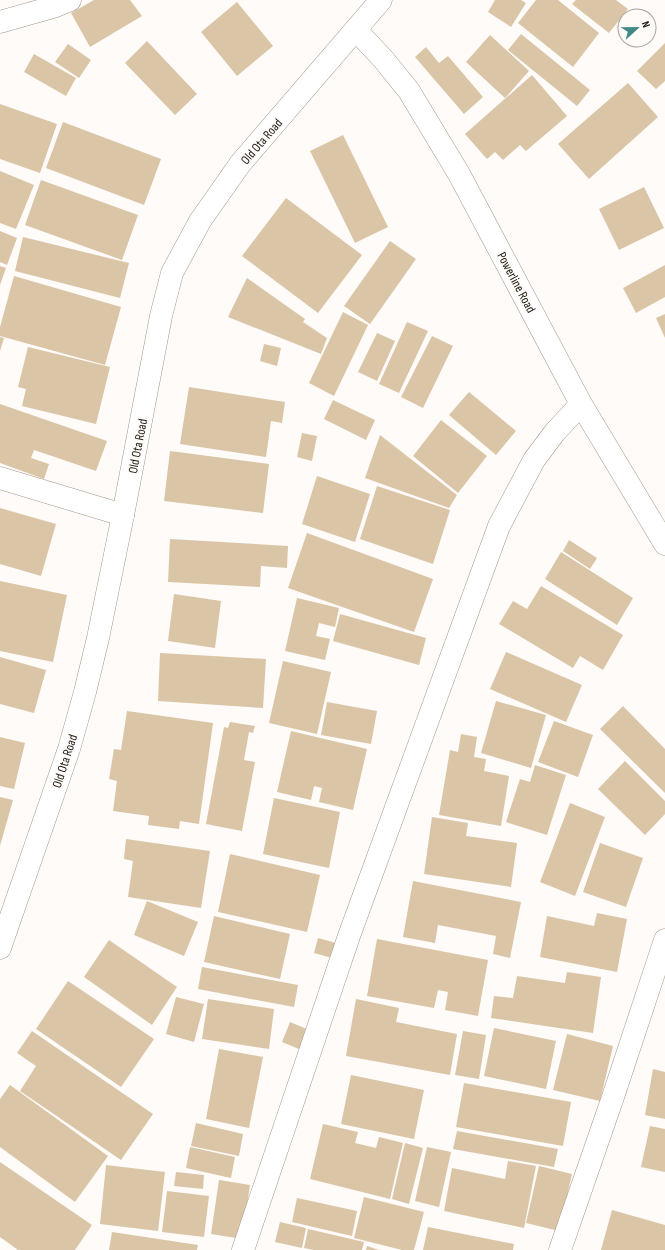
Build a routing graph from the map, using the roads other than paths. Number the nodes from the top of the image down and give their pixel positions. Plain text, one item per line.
1 (70, 0) edge
2 (381, 0) edge
3 (0, 22) edge
4 (356, 30) junction
5 (581, 404) junction
6 (0, 478) edge
7 (123, 514) junction
8 (665, 544) edge
9 (665, 940) edge
10 (0, 948) edge
11 (243, 1250) edge
12 (560, 1250) edge

1 - 3 street
2 - 4 street, Old Ota Road
4 - 5 street, Powerline Road
4 - 7 street, Old Ota Road
5 - 8 street, Powerline Road
5 - 11 street
6 - 7 street
7 - 10 street, Old Ota Road
9 - 12 street

